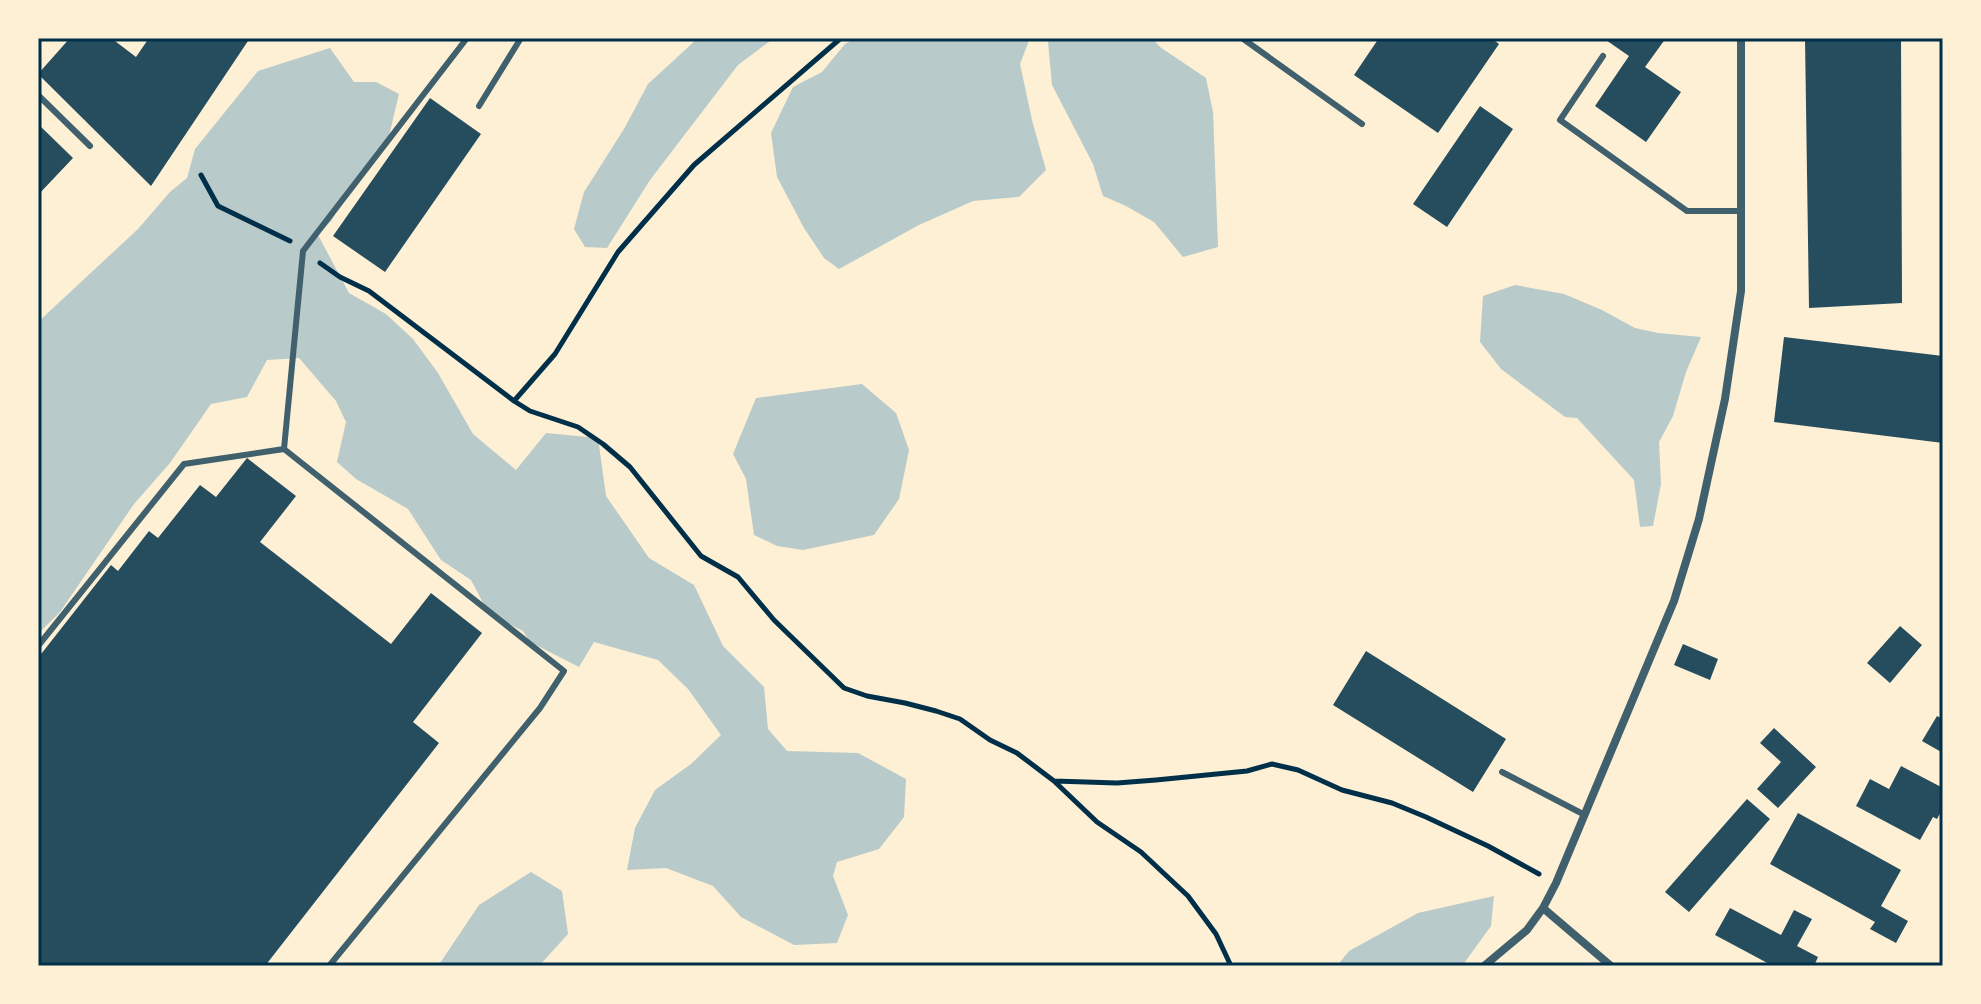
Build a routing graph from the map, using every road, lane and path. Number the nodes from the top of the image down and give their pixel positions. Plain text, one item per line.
1 (467, 38) edge
2 (521, 38) edge
3 (841, 38) edge
4 (1242, 38) edge
5 (1741, 38) edge
6 (1603, 56) dead end
7 (38, 95) edge
8 (479, 106) dead end
9 (1362, 124) dead end
10 (90, 146) dead end
11 (201, 175) dead end
12 (1741, 211) junction
13 (303, 251) junction
14 (514, 401) junction
15 (284, 449) junction
16 (38, 646) edge
17 (1502, 772) dead end
18 (1054, 781) junction
19 (1583, 814) junction
20 (1556, 883) junction
21 (1543, 908) junction
22 (329, 966) edge
23 (1231, 966) edge
24 (1484, 966) edge
25 (1611, 966) edge

1 - 13 lane
2 - 8 lane
3 - 14 path
4 - 9 lane
5 - 12 street
6 - 12 lane
7 - 10 lane
11 - 13 path
12 - 19 street
13 - 14 path
13 - 15 lane
14 - 18 path
15 - 16 lane
15 - 22 lane
17 - 19 lane
18 - 20 path
18 - 23 path
19 - 20 street
20 - 21 street
21 - 24 street
21 - 25 street

